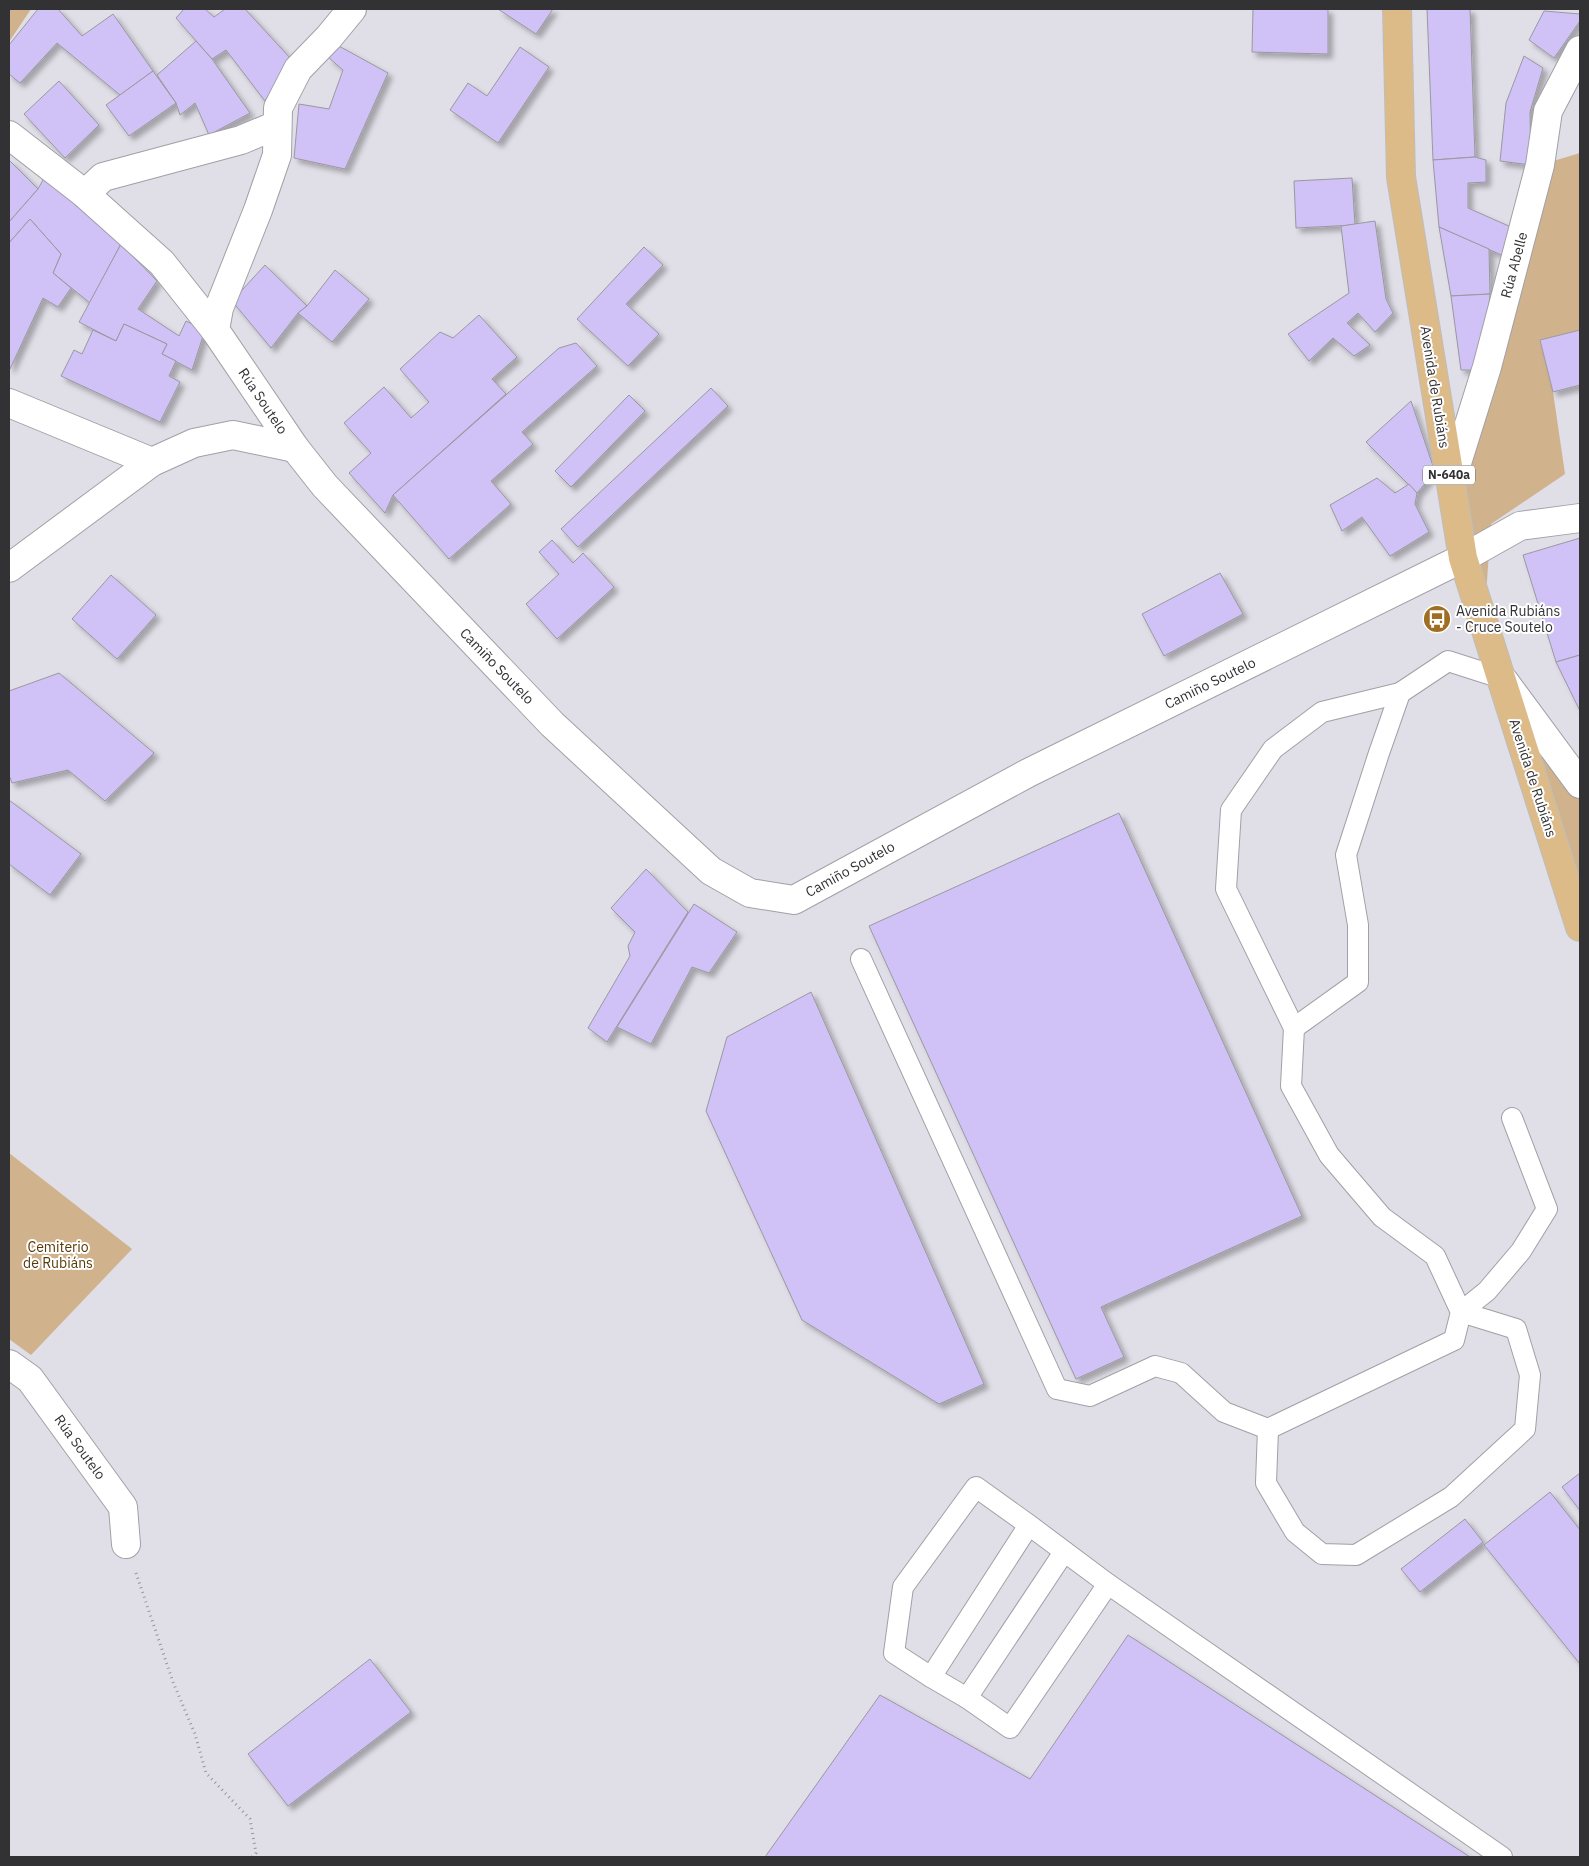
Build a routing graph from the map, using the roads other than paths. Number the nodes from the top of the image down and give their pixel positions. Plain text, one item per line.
1 (352, 9) edge
2 (1397, 9) edge
3 (1580, 50) edge
4 (277, 125) junction
5 (9, 135) edge
6 (86, 194) junction
7 (215, 330) junction
8 (9, 403) edge
9 (295, 448) junction
10 (152, 462) junction
11 (1451, 482) junction
12 (1580, 518) edge
13 (1463, 558) junction
14 (9, 568) edge
15 (1501, 678) junction
16 (1400, 693) junction
17 (1580, 784) edge
18 (1580, 927) edge
19 (861, 959) dead end
20 (1294, 1028) junction
21 (1512, 1118) dead end
22 (1461, 1312) junction
23 (9, 1364) edge
24 (1268, 1430) junction
25 (1029, 1525) junction
26 (126, 1544) road end
27 (1064, 1552) junction
28 (1108, 1584) junction
29 (931, 1677) junction
30 (967, 1698) junction
31 (1502, 1857) edge

1 - 4 street
2 - 11 main road, Avenida de Rubiáns / N-640a
3 - 11 street, Rúa Abelle
4 - 6 street
4 - 7 street
5 - 6 street, Rúa Soutelo
6 - 7 street, Rúa Soutelo
7 - 9 street, Rúa Soutelo
8 - 10 street
9 - 10 street, Rúa Soutelo
9 - 13 street, Camiño Soutelo
10 - 14 street, Rúa Soutelo
11 - 13 main road, Avenida de Rubiáns / N-640a
12 - 13 street, Camiño Soutelo
13 - 15 main road, Avenida de Rubiáns / N-640a
15 - 16 lane
15 - 17 street
15 - 18 main road, Avenida de Rubiáns / N-640a
16 - 20 lane
16 - 20 lane
19 - 24 lane
20 - 22 lane
21 - 22 lane
22 - 24 lane
22 - 24 lane
23 - 26 street, Rúa Soutelo
25 - 27 lane
25 - 29 lane
25 - 29 lane
27 - 28 lane
27 - 30 lane
28 - 30 lane
28 - 31 lane
29 - 30 lane

